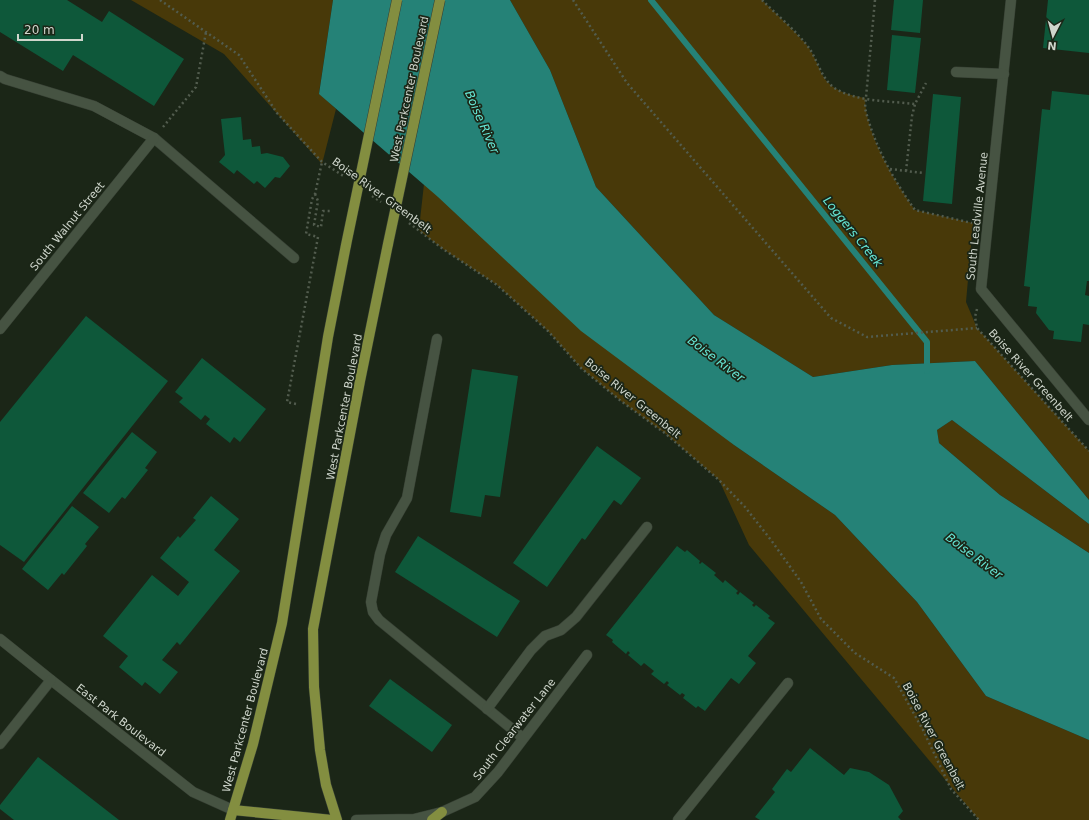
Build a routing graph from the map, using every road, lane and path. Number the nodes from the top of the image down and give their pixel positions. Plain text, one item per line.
1 (160, 0) edge
2 (397, 0) edge
3 (440, 0) edge
4 (573, 0) edge
5 (762, 0) edge
6 (875, 0) edge
7 (1011, 0) edge
8 (206, 32) junction
9 (956, 72) dead end
10 (1004, 74) junction
11 (0, 76) edge
12 (926, 83) dead end
13 (864, 98) junction
14 (915, 104) junction
15 (154, 138) junction
16 (322, 162) junction
17 (890, 170) junction
18 (906, 171) junction
19 (923, 173) dead end
20 (346, 178) dead end
21 (315, 194) junction
22 (371, 195) dead end
23 (383, 204) dead end
24 (331, 212) dead end
25 (407, 222) dead end
26 (973, 223) dead end
27 (294, 258) dead end
28 (981, 290) junction
29 (977, 328) junction
30 (0, 329) edge
31 (437, 339) dead end
32 (296, 404) dead end
33 (1089, 420) edge
34 (1089, 451) edge
35 (647, 527) dead end
36 (0, 639) edge
37 (587, 655) dead end
38 (51, 680) junction
39 (788, 683) dead end
40 (487, 708) junction
41 (524, 738) junction
42 (0, 744) edge
43 (233, 810) junction
44 (442, 812) junction
45 (230, 820) edge
46 (332, 820) edge
47 (337, 820) edge
48 (356, 820) edge
49 (432, 820) edge
50 (678, 820) edge
51 (979, 820) edge

1 - 8 path, Boise River Greenbelt
2 - 43 main road, West Parkcenter Boulevard, bridge
3 - 47 main road, West Parkcenter Boulevard, bridge
4 - 29 path, Boise River Greenbelt
5 - 13 path
6 - 13 path
7 - 10 street, South Leadville Avenue
8 - 15 path
8 - 16 path, Boise River Greenbelt
9 - 10 street
10 - 28 street, South Leadville Avenue
11 - 15 street
12 - 14 path
13 - 14 path
13 - 17 path
14 - 18 path
15 - 27 street
15 - 30 street, South Walnut Street
16 - 20 path, Boise River Greenbelt
16 - 21 path
17 - 18 path
17 - 26 path
18 - 19 path
21 - 24 path
21 - 32 path
22 - 23 path, Boise River Greenbelt
25 - 51 path, Boise River Greenbelt
28 - 29 path, Boise River Greenbelt
28 - 33 street, South Leadville Avenue
29 - 34 path, Boise River Greenbelt
31 - 40 street
35 - 40 street
36 - 38 street, East Park Boulevard
37 - 41 street, South Clearwater Lane
38 - 42 street
38 - 43 street, East Park Boulevard
39 - 50 street
40 - 41 street
41 - 44 street, South Clearwater Lane
43 - 45 main road, West Parkcenter Boulevard
43 - 46 main road
44 - 48 street, South Clearwater Lane
44 - 49 main road

